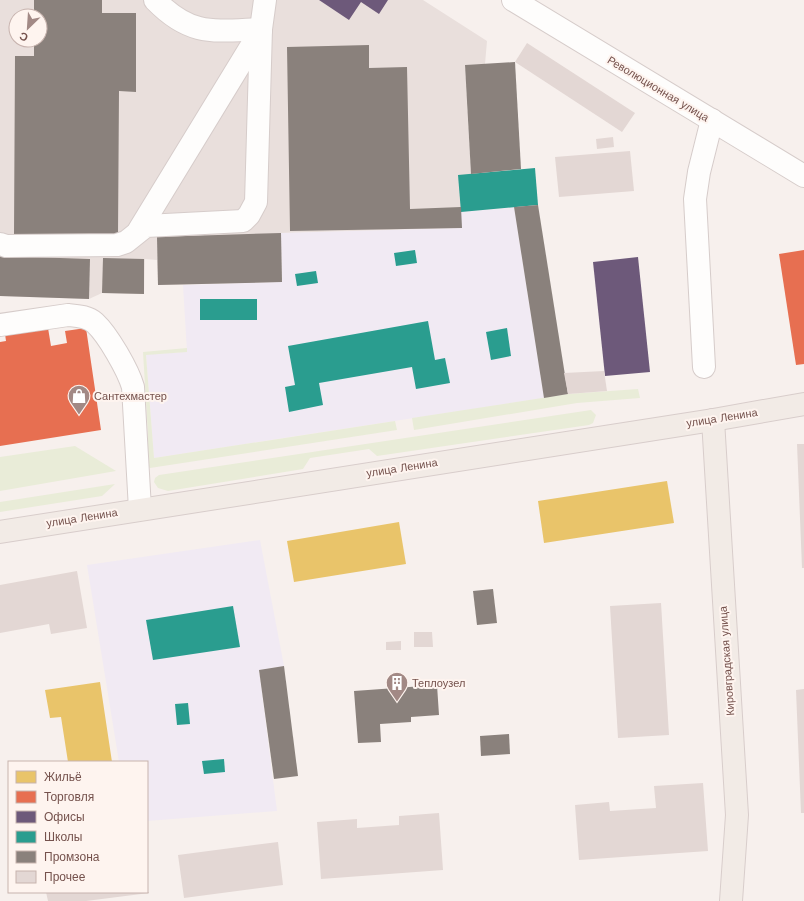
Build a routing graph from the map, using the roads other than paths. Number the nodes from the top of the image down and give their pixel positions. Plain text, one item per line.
1 (155, 0) edge
2 (265, 0) edge
3 (514, 0) edge
4 (261, 28) junction
5 (712, 120) junction
6 (804, 176) edge
7 (139, 230) junction
8 (0, 244) edge
9 (0, 325) edge
10 (704, 367) dead end
11 (804, 404) edge
12 (713, 420) junction
13 (140, 509) junction
14 (0, 532) edge
15 (731, 901) edge

1 - 4 street
2 - 4 street
3 - 5 street, Революционная улица
4 - 7 street
4 - 7 street
5 - 6 street, Революционная улица
5 - 10 street
7 - 8 street
9 - 13 street
11 - 12 main road, улица Ленина
12 - 13 main road, улица Ленина
12 - 15 main road, Кировградская улица
13 - 14 main road, улица Ленина

